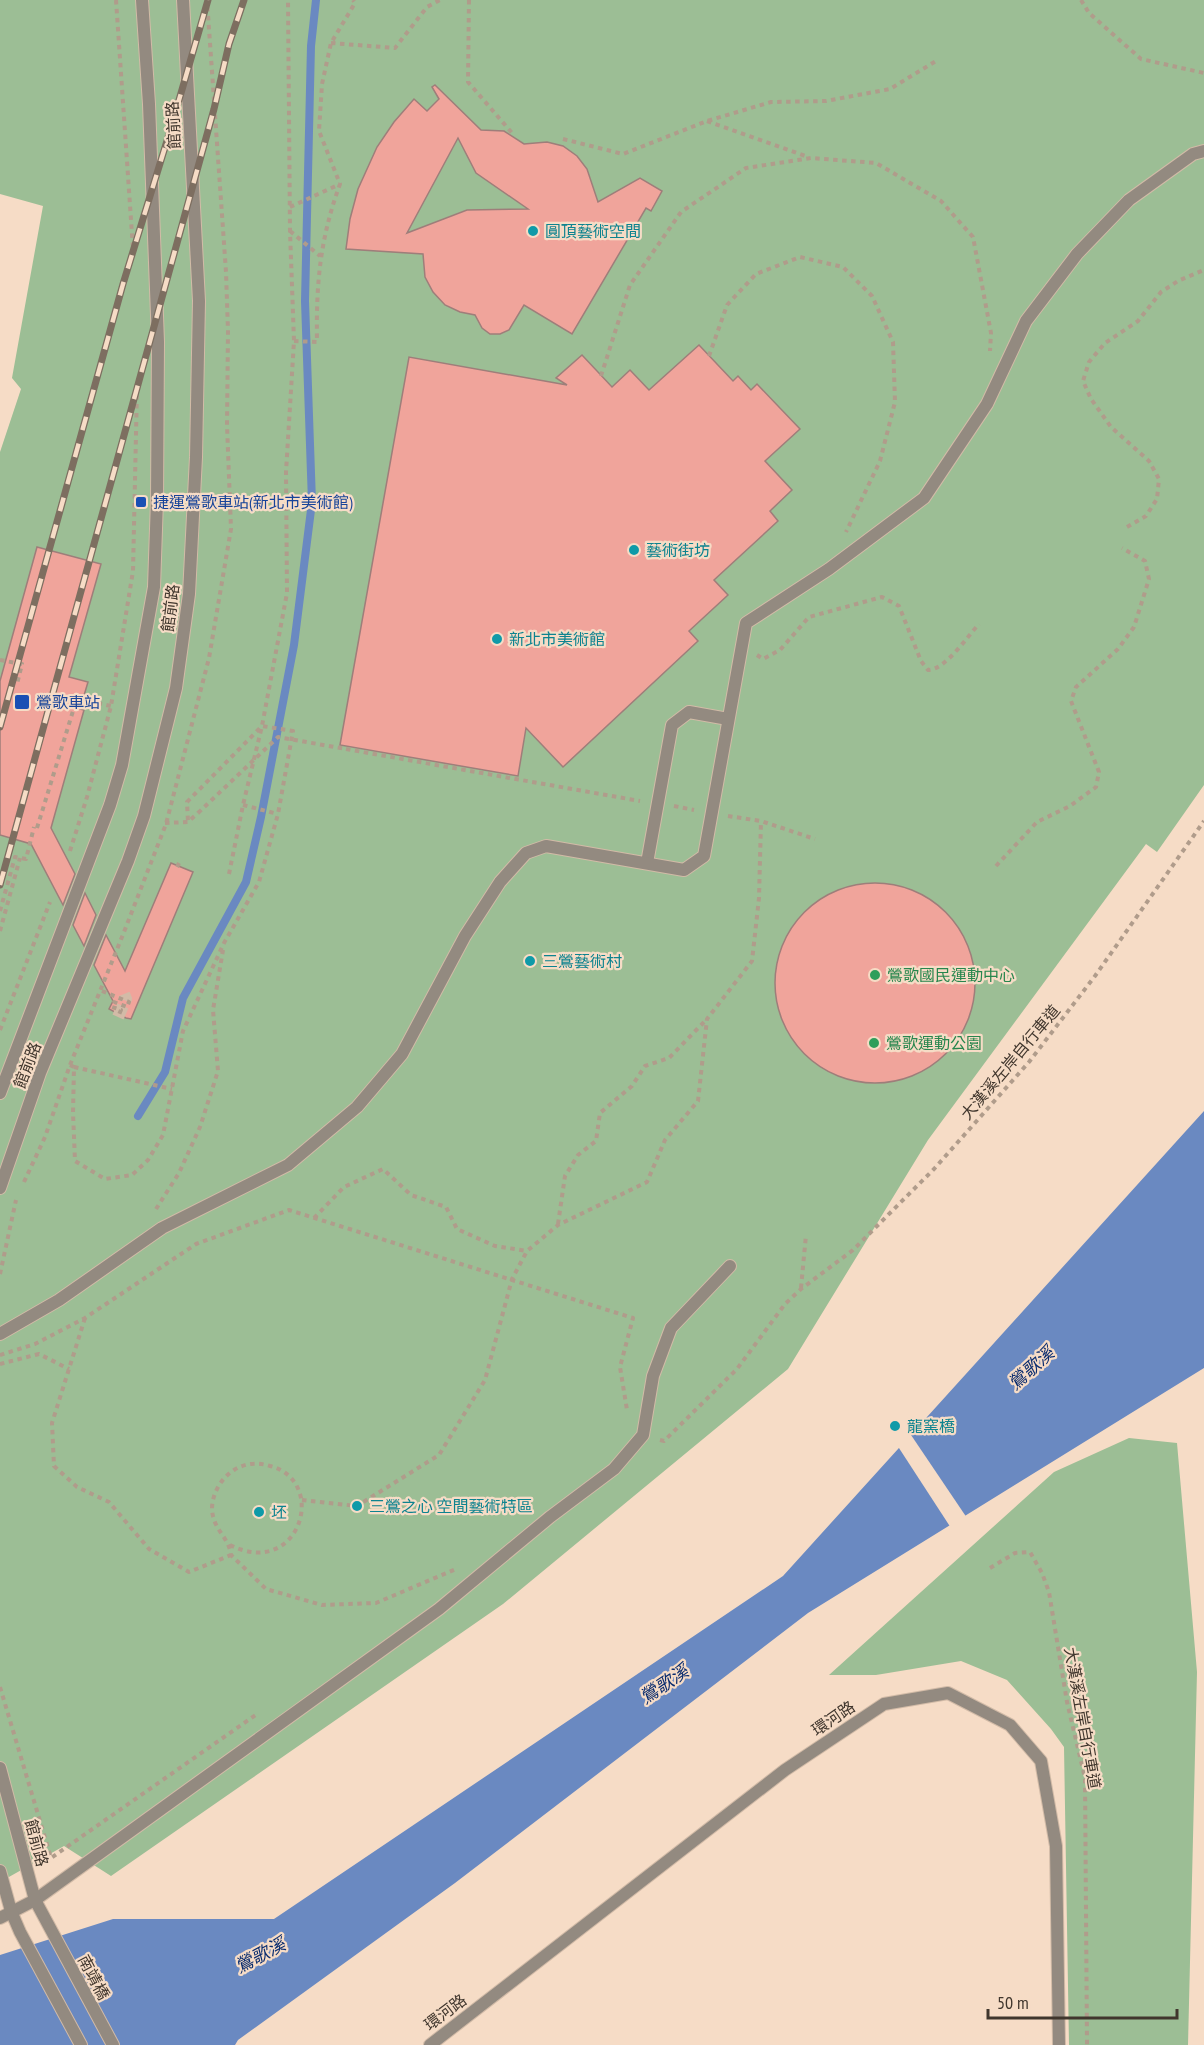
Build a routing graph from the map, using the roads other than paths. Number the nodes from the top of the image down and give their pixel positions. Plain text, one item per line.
1 (142, 0) edge
2 (183, 0) edge
3 (1204, 151) edge
4 (728, 719) junction
5 (647, 863) junction
6 (0, 1093) edge
7 (0, 1188) edge
8 (729, 1266) dead end
9 (0, 1334) edge
10 (0, 1768) edge
11 (0, 1871) edge
12 (35, 1900) junction
13 (6, 1914) edge
14 (47, 1924) joint
15 (81, 2045) edge
16 (113, 2045) edge
17 (430, 2045) edge
18 (1059, 2045) edge

1 - 6 street, 館前路
2 - 7 street, 館前路
3 - 4 street
4 - 5 street
4 - 5 street
5 - 9 street
8 - 12 street
10 - 12 street, 館前路
11 - 13 street
12 - 13 street
12 - 14 street, 館前路
13 - 15 street
14 - 16 street, 南靖橋
17 - 18 street, 環河路

